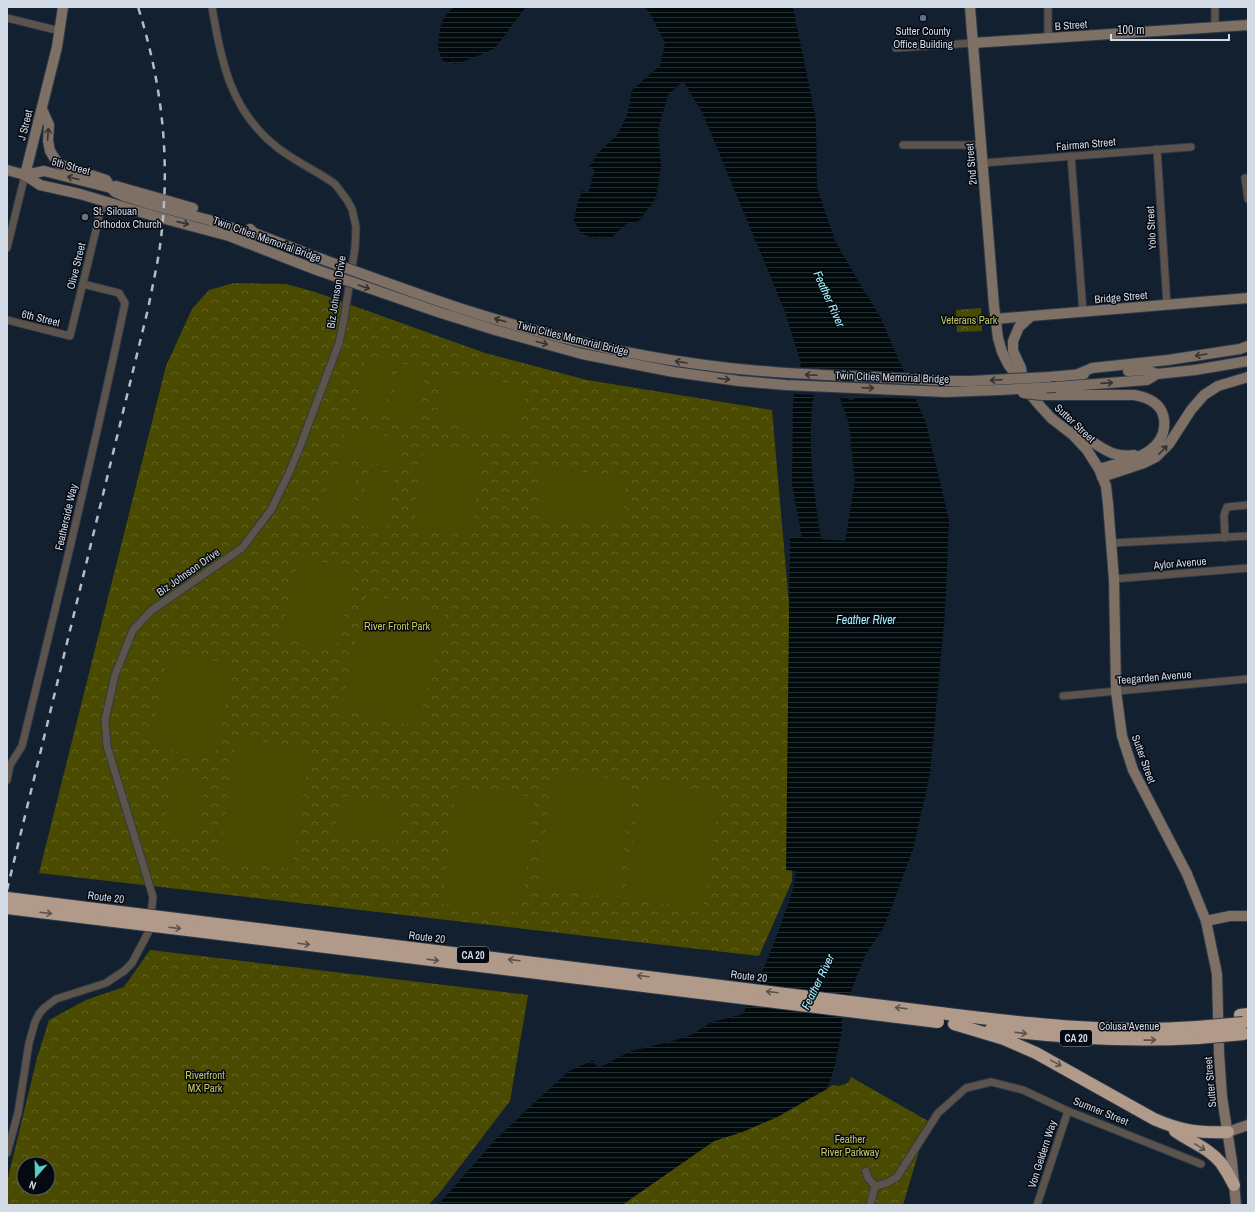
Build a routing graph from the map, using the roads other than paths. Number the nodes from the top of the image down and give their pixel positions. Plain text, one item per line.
1 (63, 7) edge
2 (212, 7) edge
3 (970, 7) edge
4 (1048, 7) edge
5 (1215, 7) edge
6 (7, 18) edge
7 (1248, 25) edge
8 (1216, 28) junction
9 (60, 31) junction
10 (1048, 38) junction
11 (973, 44) junction
12 (896, 48) dead end
13 (42, 109) junction
14 (903, 145) dead end
15 (982, 145) junction
16 (1191, 146) dead end
17 (1157, 149) junction
18 (1070, 156) junction
19 (983, 164) junction
20 (7, 170) edge
21 (25, 175) junction
22 (1245, 178) dead end
23 (111, 188) junction
24 (1248, 199) edge
25 (105, 201) junction
26 (7, 248) edge
27 (83, 284) junction
28 (1248, 298) edge
29 (1167, 305) junction
30 (1083, 312) junction
31 (1031, 316) junction
32 (995, 319) junction
33 (7, 320) edge
34 (70, 336) joint
35 (1248, 346) edge
36 (1248, 361) edge
37 (1078, 374) junction
38 (1157, 374) junction
39 (1248, 377) edge
40 (1024, 386) junction
41 (999, 390) junction
42 (1062, 427) junction
43 (1140, 455) junction
44 (1101, 473) junction
45 (1248, 505) edge
46 (1248, 536) edge
47 (1225, 538) junction
48 (1111, 544) junction
49 (1248, 568) edge
50 (1114, 579) junction
51 (1248, 679) edge
52 (1116, 691) junction
53 (1063, 696) dead end
54 (7, 780) edge
55 (7, 898) edge
56 (7, 908) edge
57 (1248, 916) edge
58 (1206, 921) junction
59 (939, 1018) junction
60 (954, 1024) junction
61 (1245, 1024) edge
62 (1197, 1028) junction
63 (1068, 1111) junction
64 (1168, 1125) junction
65 (1248, 1125) edge
66 (1228, 1132) junction
67 (7, 1153) edge
68 (1201, 1164) dead end
69 (866, 1171) dead end
70 (1234, 1185) junction
71 (874, 1186) junction
72 (870, 1205) edge
73 (1037, 1205) edge
74 (1236, 1205) edge

1 - 9 main road, J Street
2 - 67 street, Biz Johnson Drive
3 - 11 main road, 2nd Street
4 - 10 street
5 - 8 street
6 - 9 street
7 - 8 main road, B Street
8 - 10 main road, B Street
9 - 13 main road, J Street
10 - 11 main road, B Street
11 - 12 street, B Street
11 - 15 main road, 2nd Street
13 - 21 main road, J Street
23 -> 13 main road
14 - 15 street
15 - 19 main road, 2nd Street
16 - 17 street, Fairman Street
17 - 18 street, Fairman Street
17 - 29 street, Yolo Street
18 - 19 street, Fairman Street
18 - 30 street
19 - 32 main road, 2nd Street
20 - 21 main road, 5th Street
23 -> 21 main road, 5th Street
21 - 25 main road, 5th Street
21 - 26 street, J Street
22 - 24 street
37 -> 23 main road, Twin Cities Memorial Bridge, bridge
25 - 27 street, Olive Street
25 -> 41 main road, Twin Cities Memorial Bridge, bridge
27 - 34 street, Olive Street
27 - 54 street, Featherside Way
28 - 29 main road, Bridge Street
29 - 30 main road, Bridge Street
30 - 31 main road, Bridge Street
31 - 32 main road, Bridge Street
31 - 40 main road
32 - 40 main road, Sutter Street
33 - 34 street, 6th Street
35 -> 37 main road
36 - 38 main road
37 - 38 main road
41 -> 38 main road, Twin Cities Memorial Bridge, bridge
44 -> 39 main road
40 - 42 main road, Sutter Street
41 - 43 main road, bridge
42 - 43 main road
42 - 44 main road, Sutter Street
43 - 44 main road
44 - 48 main road, Sutter Street
45 - 47 street
46 - 47 street
47 - 48 street
48 - 50 main road, Sutter Street
49 - 50 street, Aylor Avenue
50 - 52 main road, Sutter Street
51 - 52 street, Teegarden Avenue
52 - 53 street, Teegarden Avenue
52 - 58 main road, Sutter Street
59 -> 55 highway, Route 20 / CA 20, bridge
56 -> 59 highway, Route 20 / CA 20, bridge
57 - 58 main road
58 - 66 main road, Sutter Street
59 - 60 highway, Colusa Avenue / CA 20
59 - 62 highway, Colusa Avenue / CA 20
60 -> 62 highway, Colusa Avenue / CA 20
60 -> 64 highway
61 - 62 highway, Colusa Avenue / CA 20, bridge
63 - 68 street, Sumner Street
63 - 71 street, Sumner Street
63 - 73 street, Von Geldern Way
64 - 66 highway
64 -> 70 highway
65 - 66 main road
66 - 70 main road, Sutter Street
69 - 71 street
70 - 74 main road, Sutter Street
71 - 72 street

